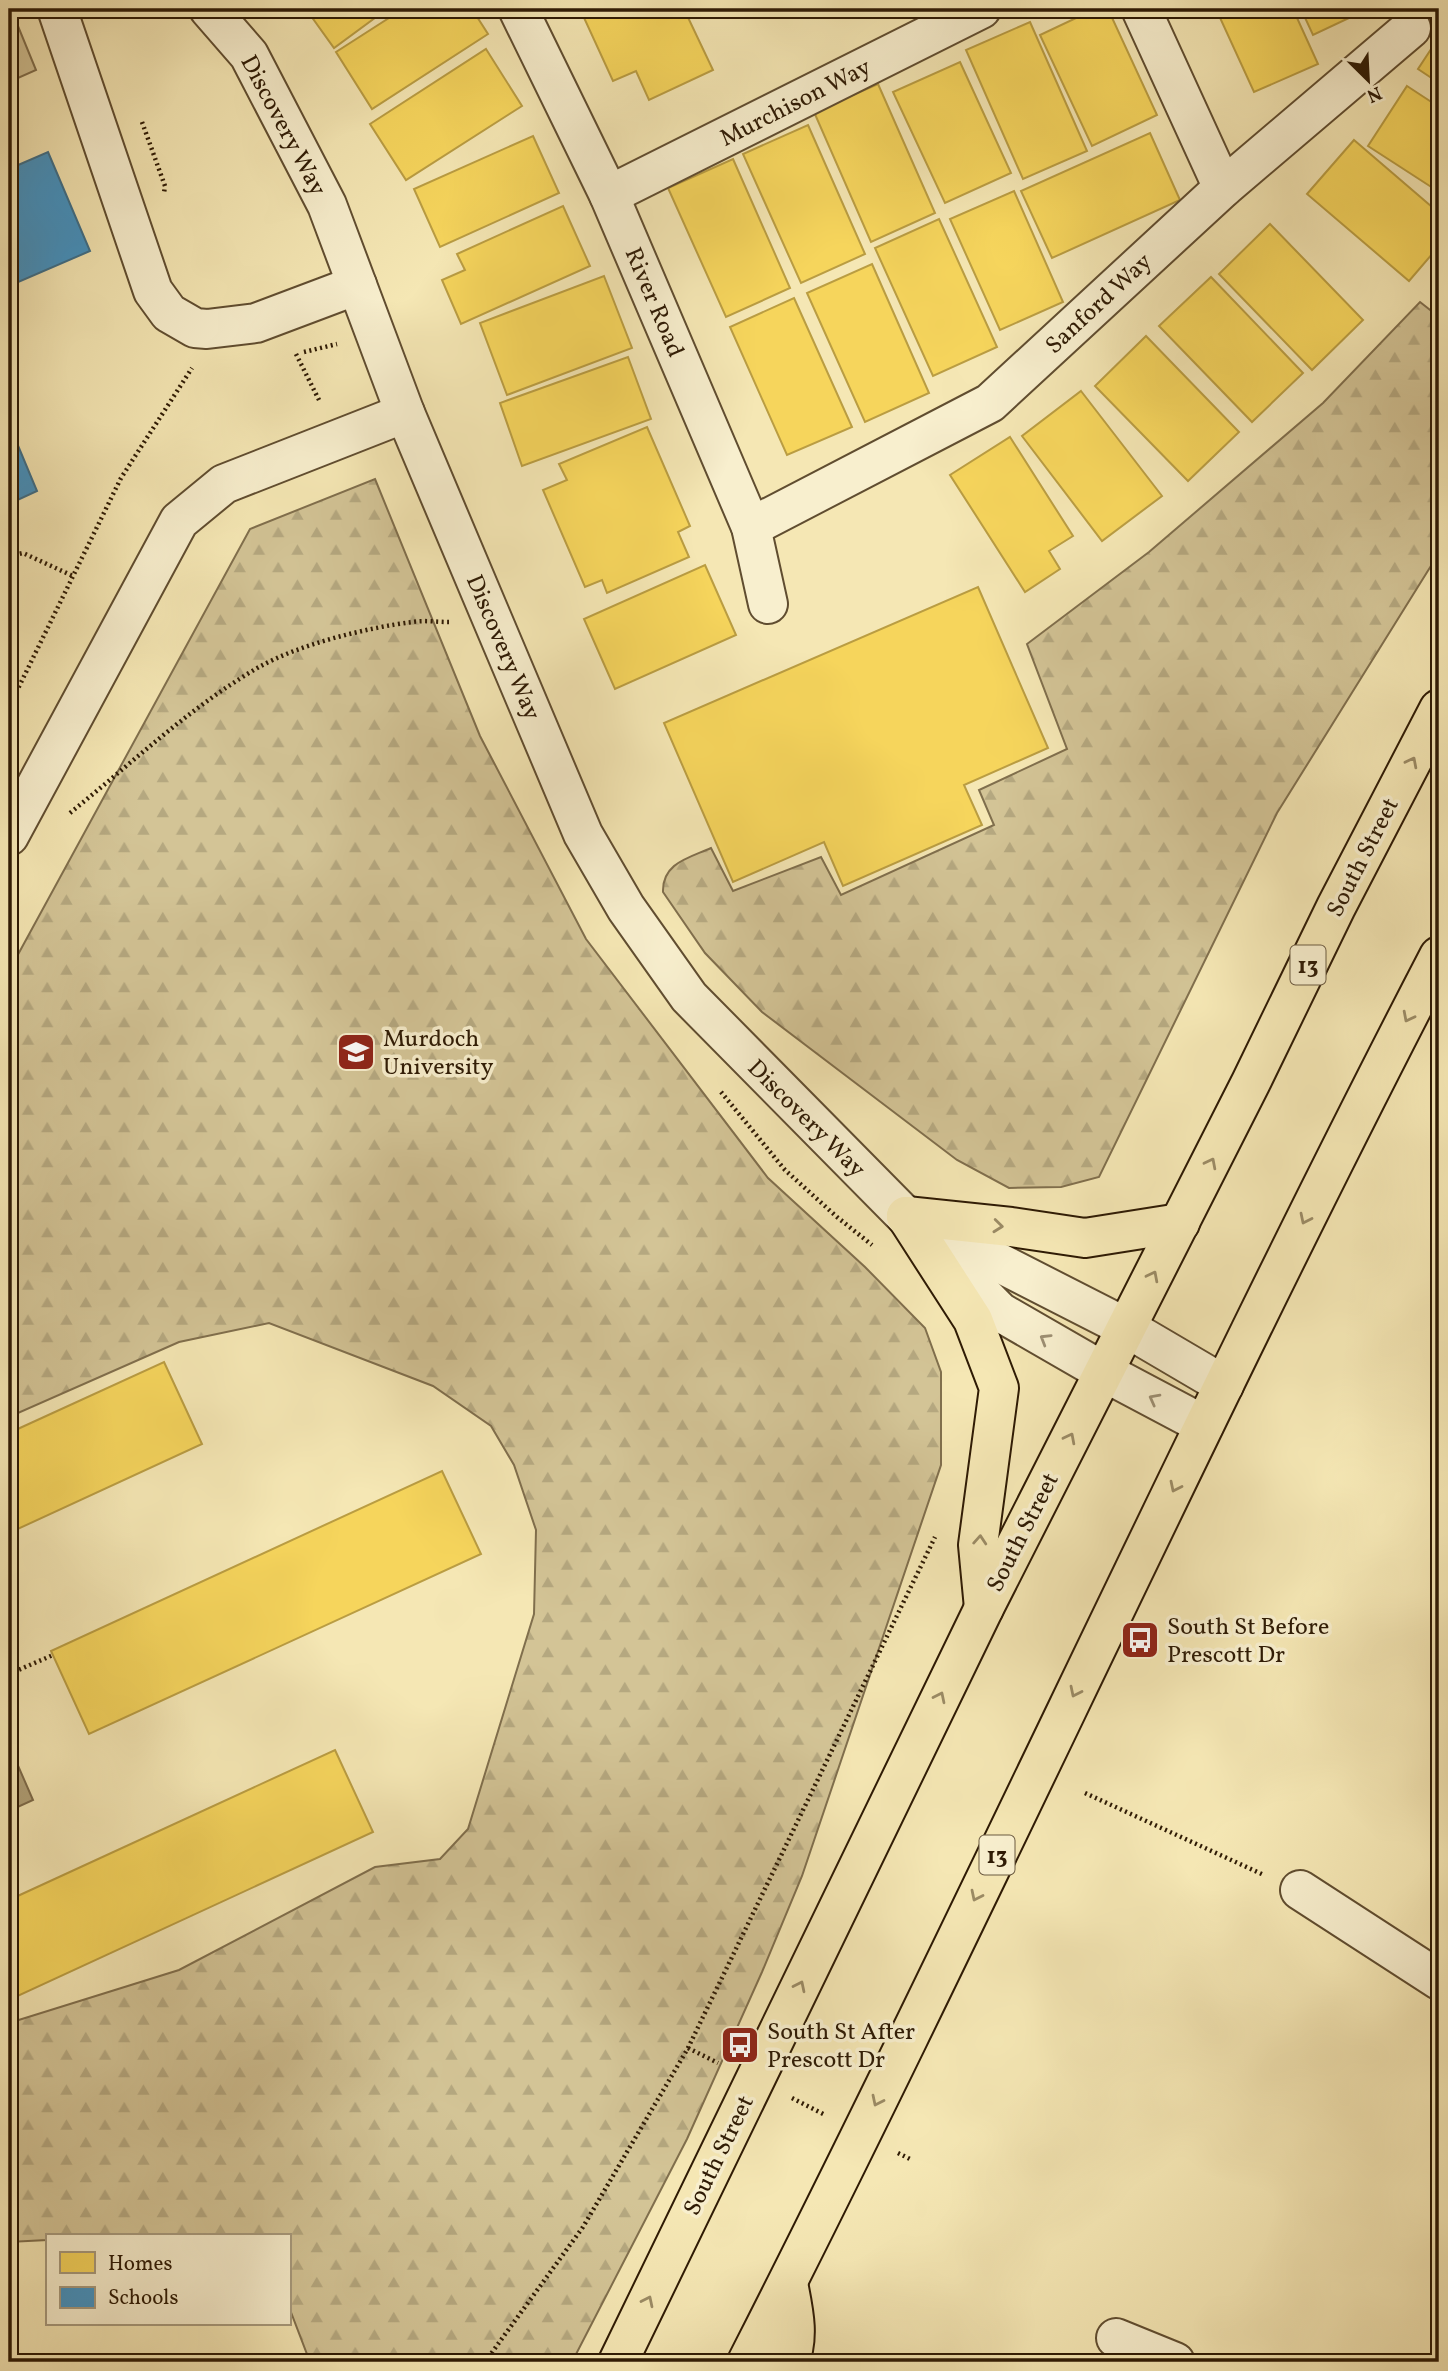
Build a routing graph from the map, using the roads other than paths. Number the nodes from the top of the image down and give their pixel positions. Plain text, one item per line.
1 (57, 9) edge
2 (209, 9) edge
3 (518, 9) edge
4 (981, 9) edge
5 (1141, 9) edge
6 (1410, 28) dead end
7 (1223, 188) junction
8 (609, 195) junction
9 (357, 285) junction
10 (405, 413) junction
11 (751, 527) junction
12 (768, 604) dead end
13 (1439, 709) edge
14 (12, 831) edge
15 (1439, 956) edge
16 (906, 1216) junction
17 (1180, 1223) junction
18 (1126, 1328) junction
19 (1104, 1373) junction
20 (1224, 1385) junction
21 (1204, 1426) junction
22 (984, 1608) junction
23 (1300, 1890) road end
24 (1439, 1980) edge
25 (788, 2283) junction
26 (1116, 2338) dead end
27 (618, 2362) edge
28 (747, 2362) edge
29 (789, 2362) edge
30 (1175, 2362) edge

1 - 9 street
2 - 9 street, Discovery Way
3 - 8 street, River Road
4 - 8 street, Murchison Way
5 - 7 street
6 - 7 street, Sanford Way
7 - 11 street, Sanford Way
8 - 11 street, River Road
9 - 10 street, Discovery Way
10 - 14 street
10 - 16 street, Discovery Way
11 - 12 street, River Road
17 -> 13 highway, South Street / 13
15 -> 20 highway, 13
16 -> 17 highway
16 - 18 street, Discovery Way
19 -> 16 street, Discovery Way
22 -> 16 highway
18 -> 17 highway, South Street / 13
18 - 19 highway, South Street / 13
18 - 20 street, Discovery Way
21 -> 19 street, Discovery Way
22 -> 19 highway, South Street / 13
20 - 21 highway, 13
21 -> 25 highway, 13
27 -> 22 highway, South Street / 13
23 - 24 street
25 - 28 highway, 13
25 - 29 highway
26 - 30 street

